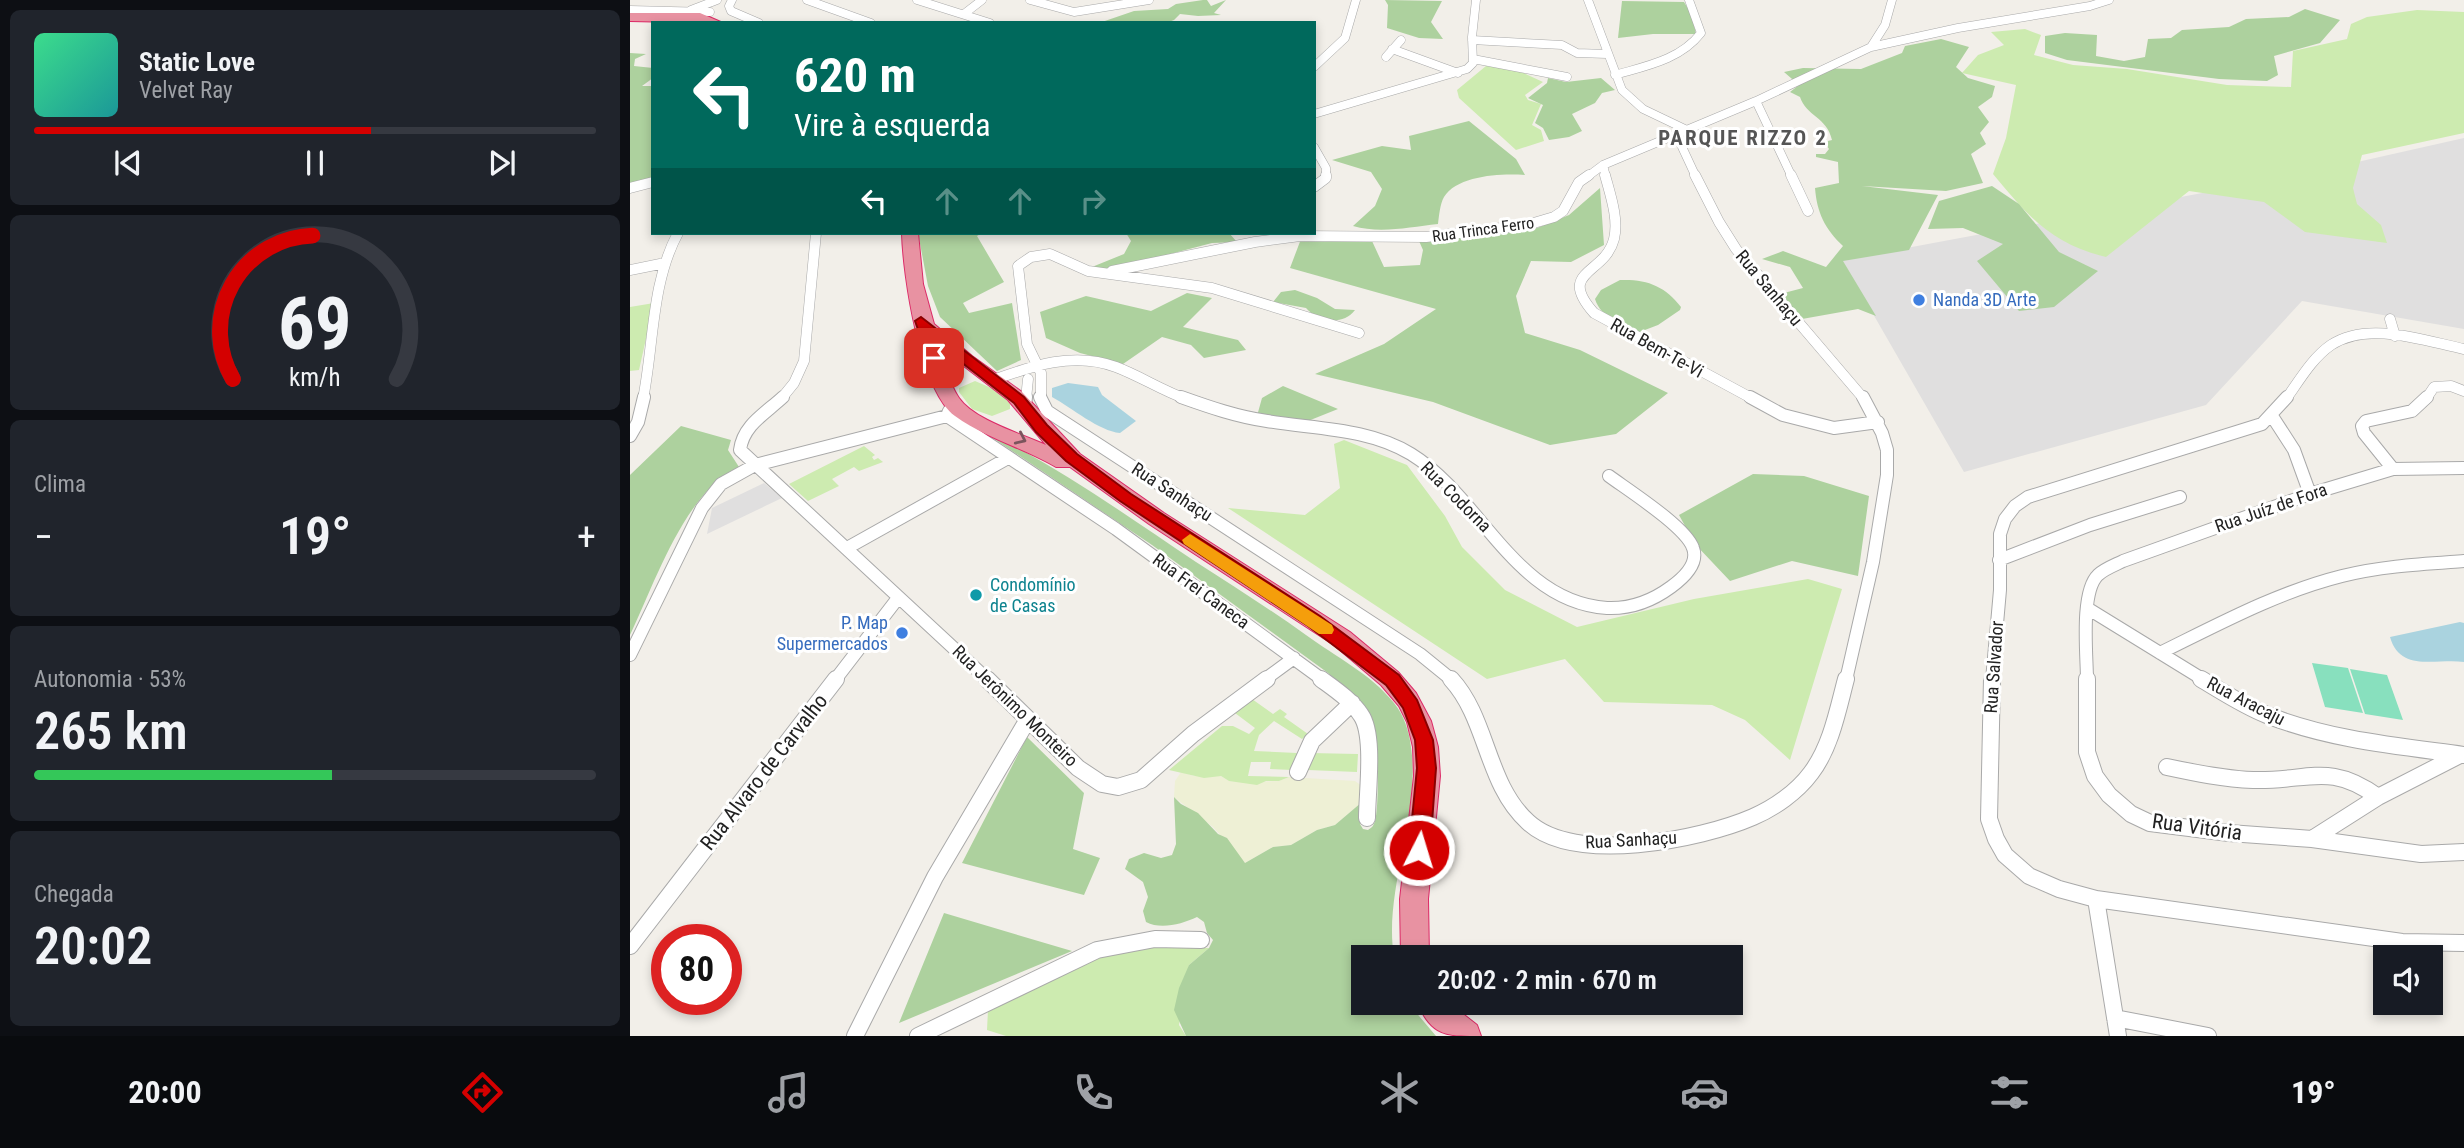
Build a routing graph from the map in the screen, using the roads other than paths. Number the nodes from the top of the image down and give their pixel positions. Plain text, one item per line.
1 (726, 0) edge
2 (732, 0) edge
3 (807, 0) edge
4 (982, 0) edge
5 (1030, 0) edge
6 (1149, 0) edge
7 (1356, 0) edge
8 (1476, 0) edge
9 (1588, 0) edge
10 (1689, 0) edge
11 (2109, 0) edge
12 (922, 1) edge
13 (1043, 1) edge
14 (1892, 1) edge
15 (630, 10) edge
16 (711, 11) edge
17 (964, 15) junction
18 (680, 17) edge
19 (630, 19) edge
20 (754, 21) edge
21 (865, 21) edge
22 (984, 21) edge
23 (651, 22) edge
24 (1401, 40) dead end
25 (1472, 40) junction
26 (1871, 47) junction
27 (1392, 50) junction
28 (1607, 54) junction
29 (1386, 57) dead end
30 (1473, 59) junction
31 (1316, 65) edge
32 (1458, 73) junction
33 (1615, 75) junction
34 (1567, 77) dead end
35 (1756, 100) junction
36 (1316, 113) edge
37 (1687, 130) junction
38 (1676, 134) junction
39 (1316, 152) edge
40 (1603, 165) junction
41 (651, 183) edge
42 (1316, 186) edge
43 (630, 188) edge
44 (1808, 211) dead end
45 (677, 235) edge
46 (816, 235) edge
47 (910, 235) edge
48 (665, 263) junction
49 (630, 270) edge
50 (1101, 274) junction
51 (2390, 319) dead end
52 (921, 321) junction
53 (1359, 333) dead end
54 (2395, 336) junction
55 (2464, 349) edge
56 (1030, 371) junction
57 (996, 383) junction
58 (2464, 391) edge
59 (950, 406) junction
60 (1025, 407) junction
61 (1004, 416) junction
62 (2272, 416) junction
63 (977, 420) junction
64 (1878, 422) junction
65 (630, 436) edge
66 (1007, 458) junction
67 (755, 465) junction
68 (2464, 468) edge
69 (2393, 469) junction
70 (1609, 476) dead end
71 (2310, 495) junction
72 (2180, 497) dead end
73 (1126, 498) junction
74 (847, 548) junction
75 (2000, 560) junction
76 (2464, 561) edge
77 (2091, 586) joint
78 (898, 598) junction
79 (2087, 608) junction
80 (2160, 653) junction
81 (630, 655) edge
82 (1294, 658) junction
83 (1352, 703) junction
84 (1027, 721) junction
85 (2462, 755) edge
86 (2167, 767) dead end
87 (1298, 772) dead end
88 (2378, 797) junction
89 (1367, 818) dead end
90 (2312, 839) junction
91 (2464, 852) edge
92 (2096, 899) junction
93 (1201, 940) dead end
94 (2464, 943) edge
95 (1414, 945) edge
96 (630, 946) edge
97 (1440, 1015) edge
98 (2117, 1027) edge
99 (855, 1036) edge
100 (918, 1036) edge
101 (1466, 1036) edge
102 (2208, 1036) edge

1 - 16 street
2 - 20 street
3 - 21 street
4 - 17 street
5 - 13 street
6 - 13 street
7 - 31 street
8 - 25 street
9 - 28 street
10 - 33 street
11 - 26 street, Rua Trinca Ferro
12 - 17 street
14 - 26 street
15 - 18 street
16 - 18 highway
17 - 22 street
18 - 19 highway
19 - 23 highway
24 - 27 street
25 - 28 street
25 - 30 street
26 - 35 street, Rua Trinca Ferro
27 - 29 street
27 - 32 street
28 - 33 street
30 - 32 street
30 - 34 street
32 - 36 street
33 - 37 street
35 - 37 street, Rua Trinca Ferro
35 - 44 street
37 - 38 street, Rua Trinca Ferro
38 - 40 street, Rua Trinca Ferro
38 - 64 street, Rua Sanhaçu
39 - 42 street
40 - 50 street, Rua Trinca Ferro
40 - 64 street, Rua Bem-Te-Vi
41 - 43 street
45 - 48 street
46 - 67 street
47 - 52 highway
48 - 49 street
48 - 65 street
50 - 53 street
50 - 56 street, Rua Sanhaçu
51 - 54 street
52 - 57 highway
52 - 59 highway
54 - 55 street, Rua Salvador
54 - 62 street, Rua Salvador
56 - 57 street
56 - 60 street
56 - 64 street, Rua Sanhaçu
56 - 70 street, Rua Codorna
57 - 59 highway
57 - 60 highway
57 - 61 highway
58 - 69 street
59 - 63 highway
59 - 66 street, Rua Frei Caneca
59 - 67 street
60 - 61 highway
60 - 73 highway
61 - 63 highway
62 - 71 street
62 - 75 street, Rua Salvador
63 -> 73 highway
66 - 74 street
66 - 82 street, Rua Frei Caneca
67 - 74 street, Rua Jerônimo Monteiro
67 - 81 street
68 - 69 street, Rua Juíz de Fora
69 - 71 street, Rua Juíz de Fora
71 - 77 street, Rua Juíz de Fora
72 - 75 street
73 - 95 highway
74 - 78 street, Rua Jerônimo Monteiro
75 - 92 street, Rua Salvador
76 - 80 street
77 - 79 street, Rua Vitória
78 - 84 street, Rua Jerônimo Monteiro
78 - 96 street, Rua Alvaro de Carvalho
79 - 80 street, Rua Aracaju
79 - 90 street, Rua Vitória
80 - 85 street, Rua Aracaju
82 - 83 street, Rua Frei Caneca
82 - 84 street, Rua Jerônimo Monteiro
83 - 87 street
83 - 89 street, Rua Frei Caneca
84 - 99 street
85 - 88 street
86 - 88 street
88 - 90 street
90 - 91 street, Rua Vitória
92 - 94 street, Rua Salvador
92 - 98 street
93 - 100 street
97 - 101 highway
98 - 102 street

